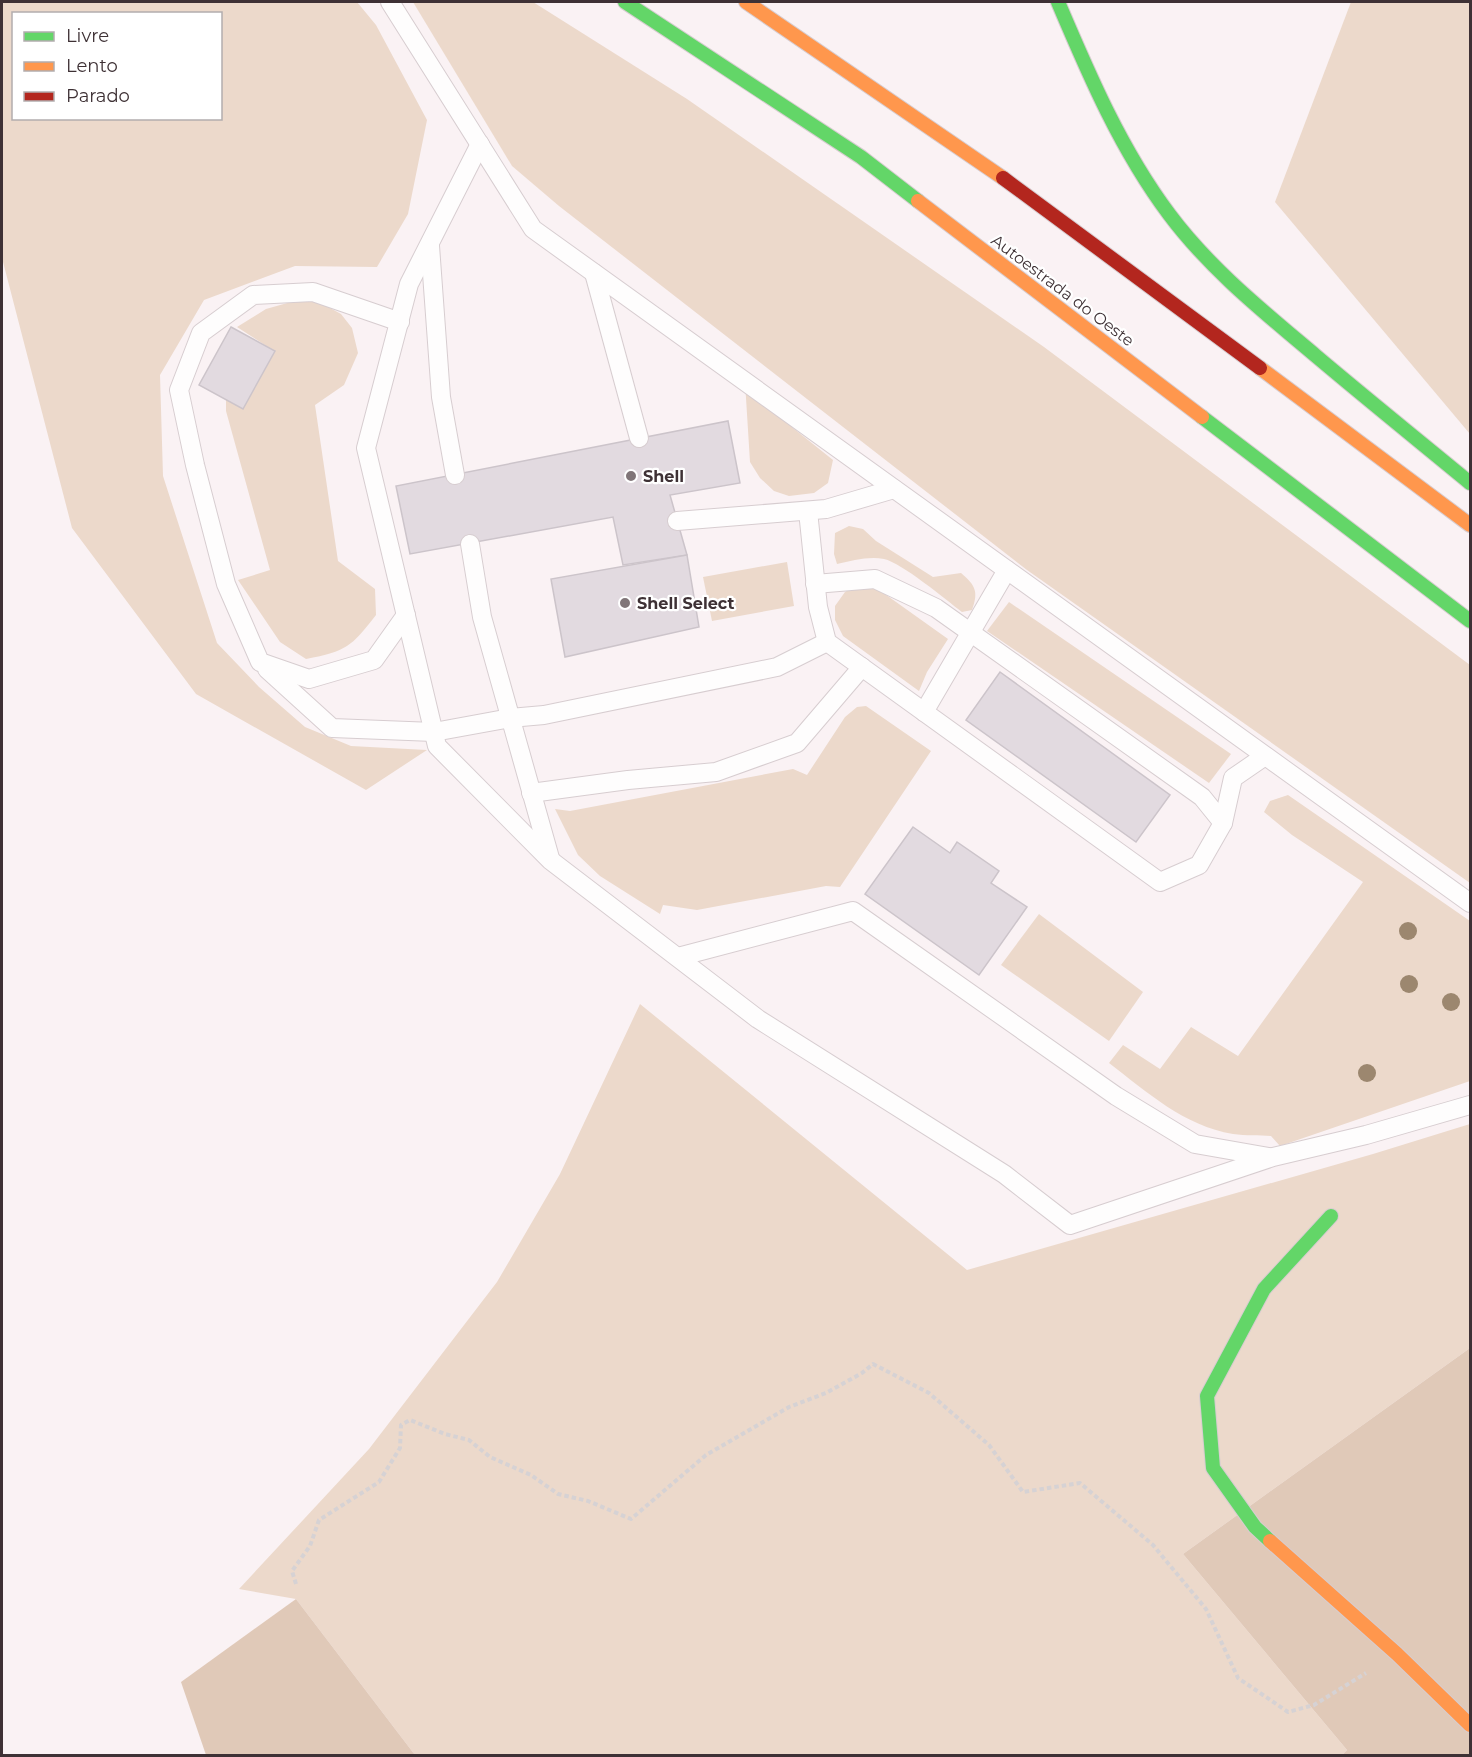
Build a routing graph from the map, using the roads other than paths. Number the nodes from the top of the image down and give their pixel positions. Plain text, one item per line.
1 (390, 2) edge
2 (625, 2) edge
3 (746, 2) edge
4 (1058, 2) edge
5 (480, 144) junction
6 (429, 244) junction
7 (594, 273) junction
8 (400, 321) junction
9 (639, 438) dead end
10 (455, 475) dead end
11 (1470, 483) edge
12 (894, 489) junction
13 (808, 511) junction
14 (676, 521) dead end
15 (1470, 525) edge
16 (470, 544) dead end
17 (1007, 570) junction
18 (815, 584) junction
19 (406, 615) junction
20 (1470, 621) edge
21 (971, 632) junction
22 (827, 642) junction
23 (260, 662) junction
24 (862, 667) junction
25 (924, 712) junction
26 (510, 718) junction
27 (434, 732) junction
28 (1265, 756) junction
29 (531, 793) junction
30 (1223, 824) junction
31 (550, 860) junction
32 (1470, 903) edge
33 (678, 957) junction
34 (1470, 1105) edge
35 (1271, 1157) junction
36 (1331, 1216) dead end
37 (1470, 1725) edge

1 - 5 lane
2 - 20 main road, Autoestrada do Oeste
3 - 15 main road
4 - 11 main road
5 - 6 lane
5 - 7 lane
6 - 8 lane
6 - 10 lane
7 - 9 lane
7 - 12 lane
8 - 19 lane
8 - 23 lane
12 - 13 lane
12 - 17 lane
13 - 14 lane
13 - 18 lane
16 - 26 lane
17 - 21 lane
17 - 28 lane
18 - 21 lane
18 - 22 lane
19 - 23 lane
19 - 27 lane
21 - 25 lane
21 - 30 lane
22 - 24 lane
22 - 26 lane
23 - 27 lane
24 - 25 lane
24 - 29 lane
25 - 30 lane
26 - 27 lane
26 - 29 lane
27 - 31 lane
28 - 30 lane
28 - 32 lane
29 - 31 lane
31 - 33 lane
33 - 35 lane
33 - 35 lane
34 - 35 lane
36 - 37 main road

